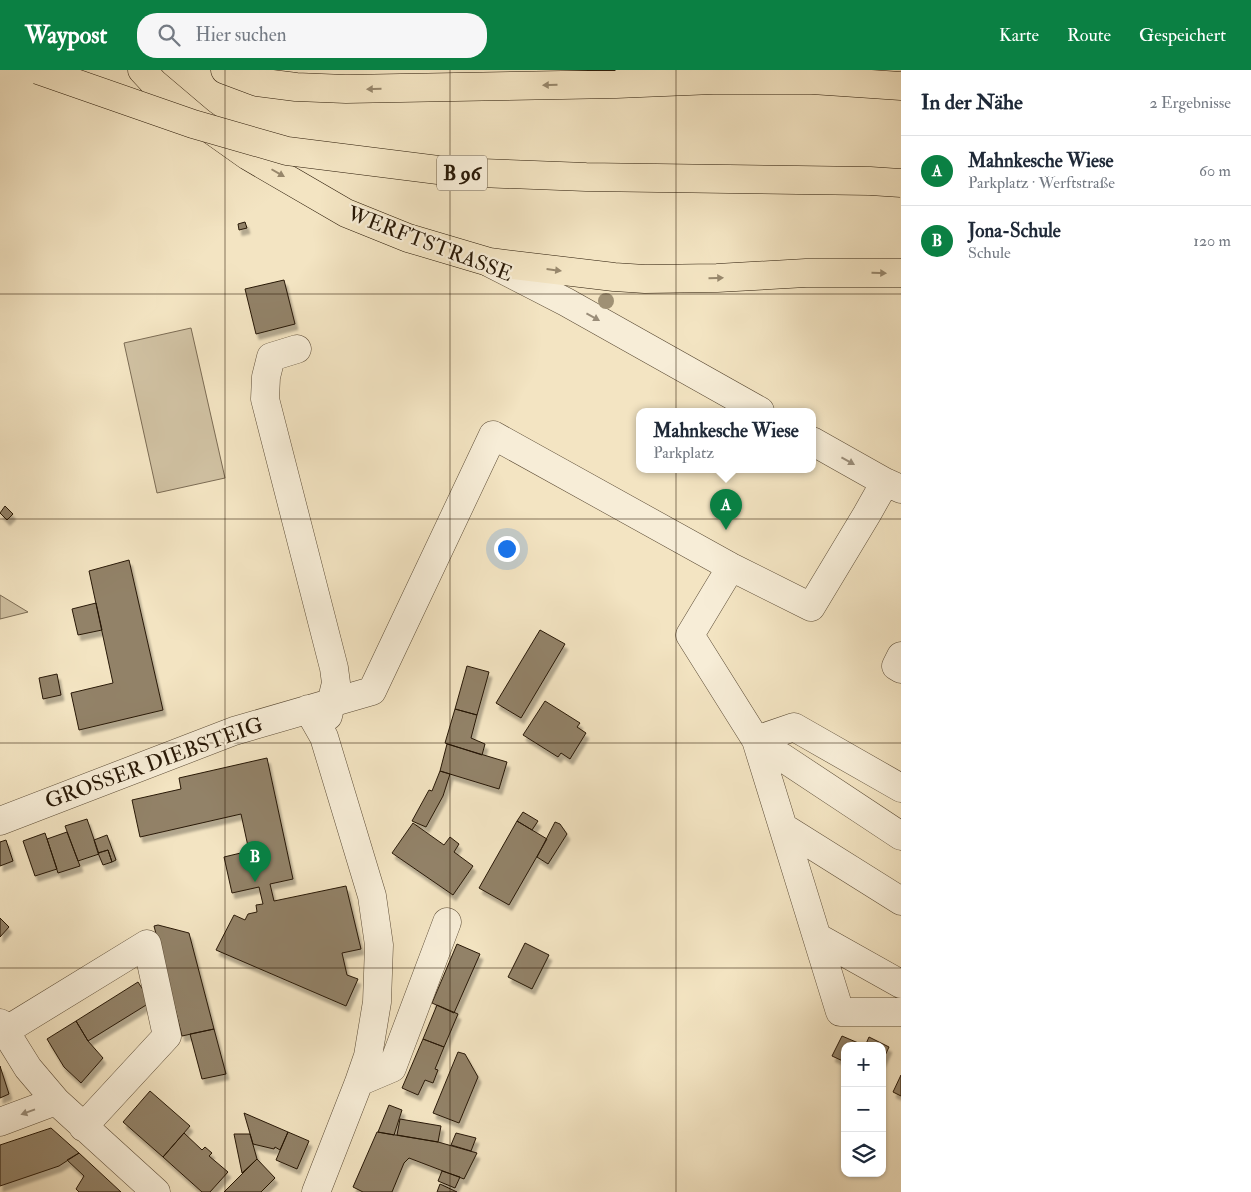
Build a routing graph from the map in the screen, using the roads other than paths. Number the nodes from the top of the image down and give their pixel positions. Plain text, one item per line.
1 (38, 70) edge
2 (142, 70) edge
3 (225, 70) edge
4 (901, 86) edge
5 (901, 183) edge
6 (488, 262) junction
7 (901, 274) edge
8 (297, 349) dead end
9 (755, 408) edge
10 (816, 443) edge
11 (892, 485) edge
12 (731, 567) junction
13 (901, 656) edge
14 (901, 669) edge
15 (319, 706) junction
16 (756, 740) junction
17 (901, 788) edge
18 (0, 820) edge
19 (783, 827) junction
20 (901, 836) edge
21 (901, 901) edge
22 (447, 922) dead end
23 (817, 937) junction
24 (901, 984) edge
25 (901, 1012) edge
26 (3, 1027) edge
27 (359, 1082) junction
28 (56, 1101) junction
29 (0, 1122) edge
30 (83, 1126) junction
31 (156, 1192) edge
32 (316, 1192) edge

1 - 5 main road, B 96, bridge
2 -> 6 main road, WERFTSTRASSE
4 -> 3 main road
6 -> 7 main road
6 -> 9 street, WERFTSTRASSE
8 - 15 street
10 -> 11 street
11 - 12 street
12 - 15 street, GROSSER DIEBSTEIG
12 - 16 street
13 - 14 street
15 - 18 street, GROSSER DIEBSTEIG
15 - 27 street
16 - 17 street
16 - 19 street
16 - 20 street
19 - 21 street
19 - 23 street
22 - 27 street
23 - 24 street
23 - 25 street
26 - 28 street
26 - 30 street
27 - 32 street
28 -> 29 street
28 - 30 street
30 - 31 street

